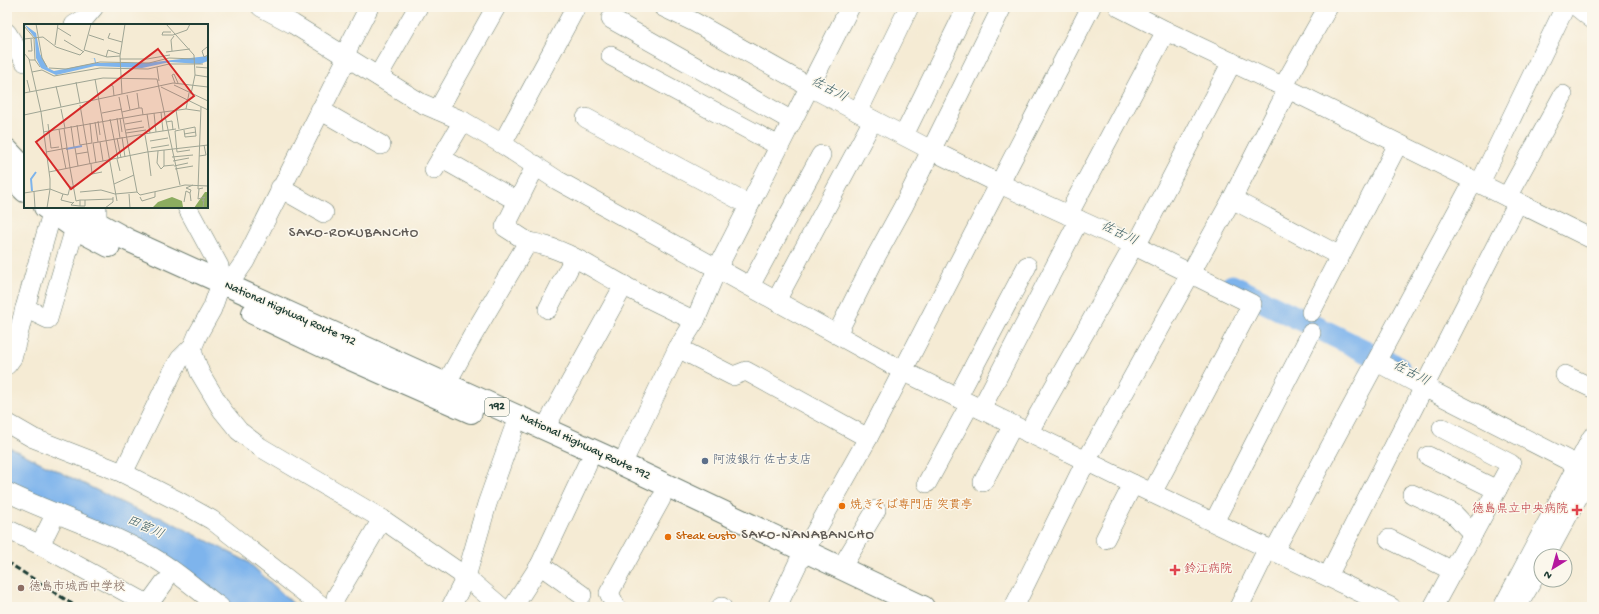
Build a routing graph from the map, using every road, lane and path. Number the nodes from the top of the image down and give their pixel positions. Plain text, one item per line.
1 (261, 7) edge
2 (369, 7) edge
3 (418, 7) edge
4 (496, 7) edge
5 (576, 7) edge
6 (664, 7) edge
7 (850, 7) edge
8 (909, 7) edge
9 (967, 7) edge
10 (1002, 7) edge
11 (1091, 7) edge
12 (1119, 7) edge
13 (1328, 7) edge
14 (1565, 7) edge
15 (1577, 7) edge
16 (611, 19) dead end
17 (1592, 19) edge
18 (1166, 31) junction
19 (8, 35) edge
20 (346, 56) junction
21 (611, 56) dead end
22 (24, 58) edge
23 (1232, 62) junction
24 (378, 76) junction
25 (812, 83) junction
26 (1285, 88) junction
27 (1562, 95) dead end
28 (320, 110) junction
29 (438, 110) junction
30 (863, 111) junction
31 (586, 118) dead end
32 (463, 121) junction
33 (792, 121) junction
34 (905, 131) junction
35 (502, 144) junction
36 (1398, 144) junction
37 (381, 145) dead end
38 (779, 146) junction
39 (933, 146) junction
40 (7, 150) edge
41 (821, 155) dead end
42 (536, 165) junction
43 (24, 168) edge
44 (7, 173) edge
45 (1002, 181) junction
46 (1477, 182) junction
47 (280, 188) junction
48 (24, 190) edge
49 (1232, 198) junction
50 (1512, 199) junction
51 (518, 201) junction
52 (749, 205) junction
53 (187, 208) edge
54 (324, 213) dead end
55 (61, 214) edge
56 (1073, 214) junction
57 (97, 215) edge
58 (1592, 239) edge
59 (528, 242) junction
60 (1136, 244) junction
61 (1340, 256) junction
62 (574, 258) junction
63 (1027, 266) dead end
64 (717, 268) junction
65 (1193, 269) junction
66 (624, 285) junction
67 (750, 286) junction
68 (219, 290) junction
69 (776, 301) junction
70 (25, 308) junction
71 (548, 309) dead end
72 (1311, 312) dead end
73 (694, 321) junction
74 (1311, 333) dead end
75 (837, 334) junction
76 (193, 346) junction
77 (678, 348) junction
78 (1379, 359) junction
79 (7, 365) edge
80 (903, 371) junction
81 (1565, 375) dead end
82 (1426, 383) junction
83 (446, 384) junction
84 (1592, 388) edge
85 (969, 404) junction
86 (7, 423) edge
87 (545, 428) junction
88 (1442, 428) dead end
89 (1021, 429) junction
90 (513, 430) junction
91 (1592, 437) edge
92 (868, 438) junction
93 (1428, 456) dead end
94 (1086, 462) junction
95 (622, 464) junction
96 (587, 465) junction
97 (1584, 468) edge
98 (123, 473) junction
99 (983, 482) dead end
100 (927, 483) dead end
101 (1133, 484) junction
102 (1497, 490) junction
103 (7, 492) edge
104 (1152, 493) junction
105 (1412, 494) dead end
106 (661, 500) junction
107 (876, 510) dead end
108 (56, 513) junction
109 (382, 519) junction
110 (1214, 522) junction
111 (7, 529) edge
112 (1473, 534) junction
113 (1105, 539) dead end
114 (1389, 539) dead end
115 (40, 545) junction
116 (1549, 548) edge
117 (1271, 550) junction
118 (801, 557) junction
119 (540, 566) junction
120 (841, 568) junction
121 (1453, 571) junction
122 (1328, 576) junction
123 (1533, 576) edge
124 (466, 577) junction
125 (164, 583) dead end
126 (582, 595) dead end
127 (330, 602) edge
128 (151, 606) edge
129 (1509, 606) edge
130 (220, 607) edge
131 (451, 607) edge
132 (501, 607) edge
133 (513, 607) edge
134 (616, 607) edge
135 (777, 607) edge
136 (890, 607) edge
137 (923, 607) edge
138 (1014, 607) edge
139 (1239, 607) edge
140 (1391, 607) edge
141 (1433, 607) edge

1 - 20 street
2 - 20 street
3 - 24 street
4 - 29 street
5 - 35 street
6 - 25 street
7 - 25 street
8 - 30 street
9 - 34 street
10 - 39 street
11 - 45 street
12 - 18 street
13 - 26 street
14 - 46 street
15 - 17 street
16 - 33 street
18 - 23 street
18 - 56 street
19 - 22 street
20 - 24 street
20 - 28 street
21 - 38 street
23 - 26 street
23 - 60 street
24 - 29 street
25 - 30 street
25 - 33 street
26 - 36 street
26 - 49 street
27 - 50 street
28 - 37 street
28 - 47 street
29 - 32 street
30 - 34 street
30 - 69 street
31 - 52 street
32 - 35 street
32 - 51 street
33 - 38 street
34 - 39 street
35 - 42 street
36 - 46 street
36 - 61 street
38 - 52 street
39 - 45 street
39 - 75 street
40 - 43 highway
41 - 67 street
42 - 51 street
42 - 64 street
44 - 48 highway
45 - 56 street
45 - 80 street
46 - 50 street
46 - 78 street
47 - 54 street
47 - 68 street
49 - 61 street
49 - 65 street
50 - 58 street
50 - 82 street
51 - 59 street
52 - 64 street
53 - 68 street
55 - 57 highway, National Highway Route 192 / 192
55 - 68 highway, National Highway Route 192 / 192
55 - 70 street
55 - 70 street
56 - 60 street
56 - 85 street
57 - 68 highway, National Highway Route 192 / 192
59 - 62 street
59 - 83 street
60 - 65 street
60 - 89 street
61 - 72 street
62 - 66 street
62 - 71 street
63 - 85 street
64 - 67 street
64 - 73 street
65 - 94 street
65 - 104 street
66 - 73 street
66 - 87 street
67 - 69 street
68 - 76 street
68 - 83 highway, National Highway Route 192 / 192
68 - 90 highway, National Highway Route 192 / 192
69 - 75 street
70 - 79 street
73 - 77 street
74 - 110 street
75 - 80 street
76 - 98 street
76 - 109 street
77 - 92 street
77 - 95 street
78 - 82 street
78 - 117 street
80 - 85 street
80 - 92 street
81 - 84 street
82 - 97 street
82 - 122 street
83 - 87 highway, National Highway Route 192 / 192
85 - 89 street
85 - 100 street
86 - 98 street
87 - 95 highway, National Highway Route 192 / 192
88 - 102 street
89 - 94 street
89 - 99 street
90 - 96 highway, National Highway Route 192 / 192
90 - 124 street
91 - 97 street
92 - 118 street
93 - 102 street
94 - 101 street
94 - 138 street
95 - 118 highway, National Highway Route 192 / 192
96 - 106 highway, National Highway Route 192 / 192
96 - 119 street
97 - 116 street
97 - 129 street
98 - 127 street
101 - 104 street
101 - 113 street
102 - 112 street
103 - 108 street
104 - 110 street
105 - 112 street
106 - 118 highway, National Highway Route 192 / 192
106 - 134 street
107 - 120 street
108 - 115 street
108 - 130 street
109 - 124 street
109 - 127 street
110 - 117 street
111 - 115 street
112 - 121 street
114 - 121 street
115 - 128 street
117 - 122 street
117 - 139 street
118 - 120 highway, National Highway Route 192 / 192
118 - 135 street
118 - 136 highway, National Highway Route 192 / 192
119 - 126 street
119 - 133 street
120 - 137 highway, National Highway Route 192 / 192
121 - 141 street
122 - 140 street
123 - 129 street
124 - 131 street
124 - 132 street
125 - 128 street

